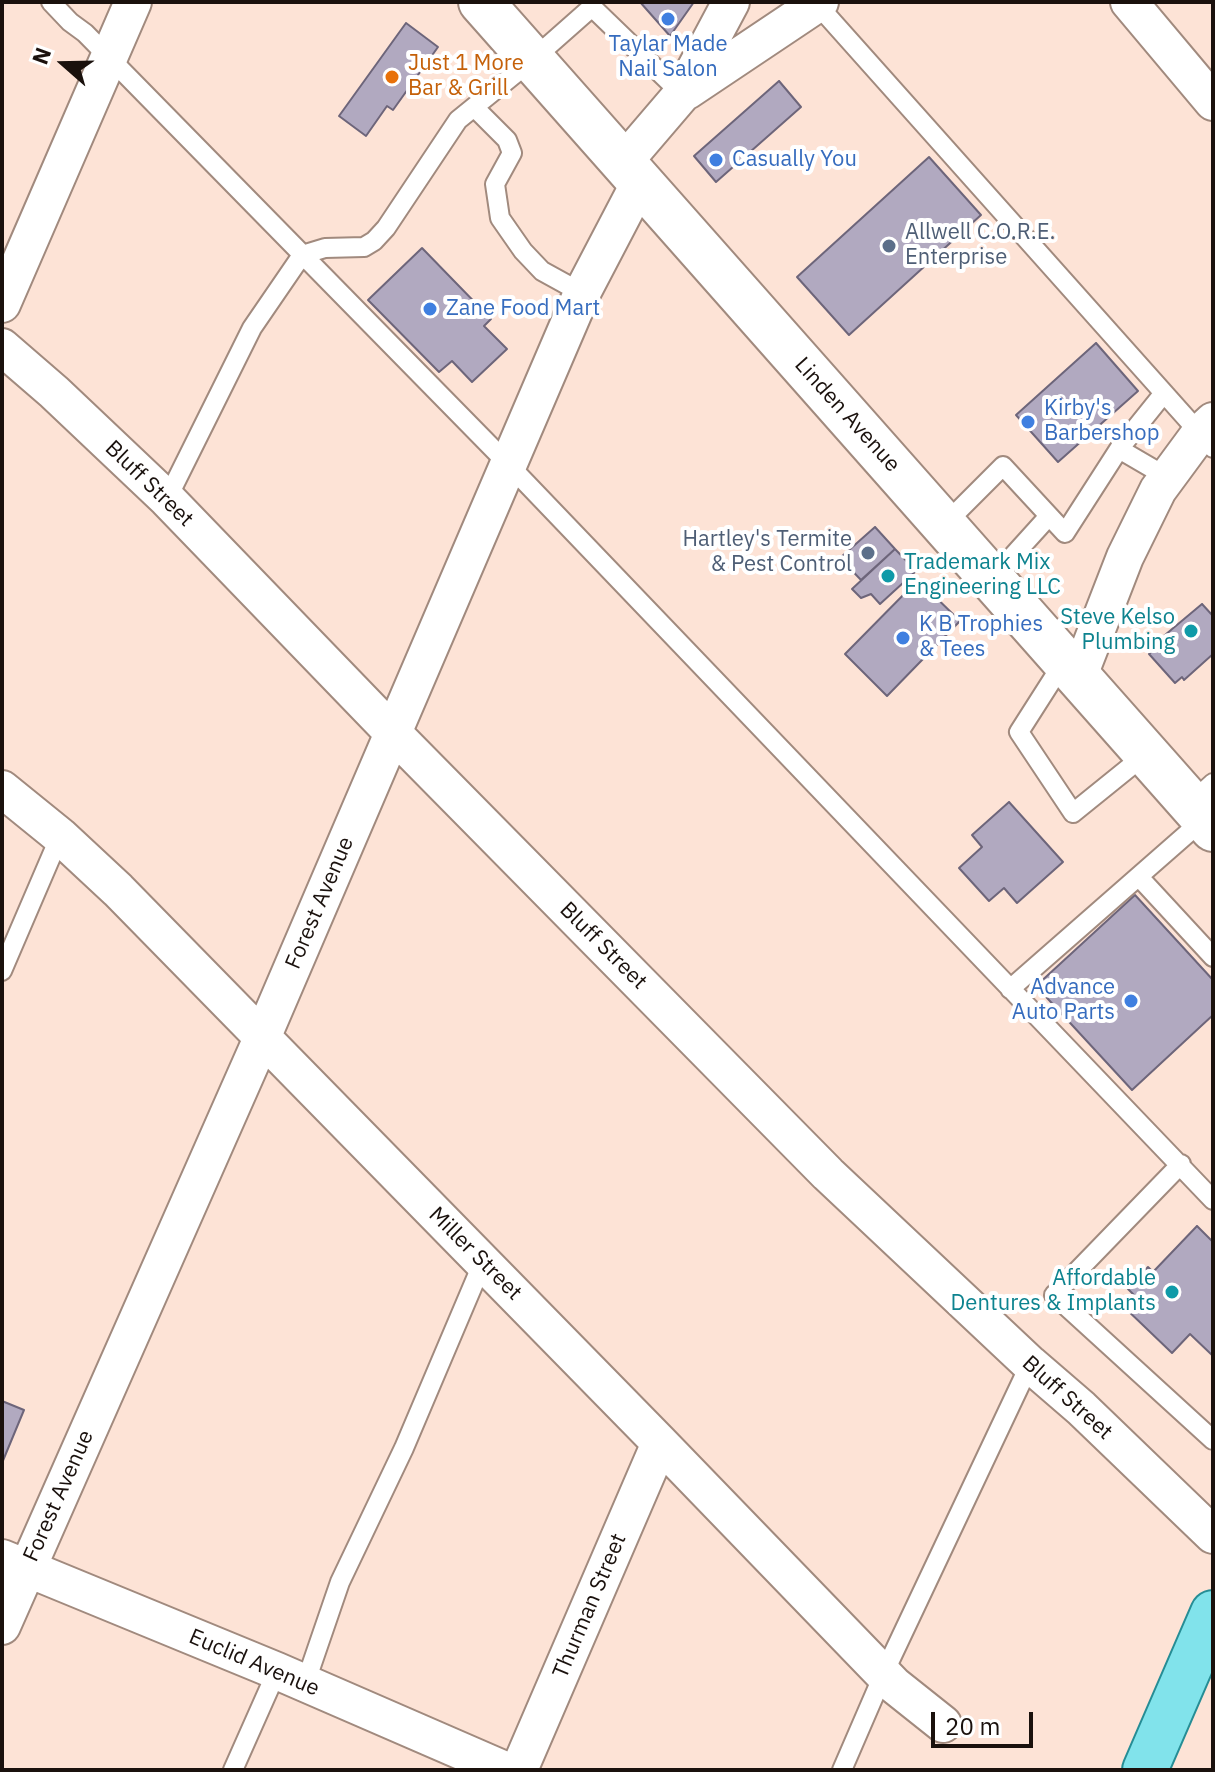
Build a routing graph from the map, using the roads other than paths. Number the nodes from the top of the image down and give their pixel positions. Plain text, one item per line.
1 (51, 2) edge
2 (133, 2) edge
3 (481, 2) edge
4 (731, 2) edge
5 (1129, 2) edge
6 (818, 3) edge
7 (109, 57) junction
8 (532, 60) junction
9 (682, 94) junction
10 (1213, 102) edge
11 (475, 108) junction
12 (631, 172) junction
13 (302, 255) junction
14 (582, 293) junction
15 (2, 304) edge
16 (2, 347) edge
17 (1164, 393) junction
18 (1209, 434) edge
19 (1119, 449) junction
20 (508, 464) junction
21 (1167, 477) junction
22 (167, 499) junction
23 (1049, 516) junction
24 (944, 525) junction
25 (991, 580) junction
26 (1071, 670) junction
27 (393, 733) junction
28 (1146, 754) junction
29 (2, 789) edge
30 (1205, 809) edge
31 (60, 836) junction
32 (1139, 877) junction
33 (1213, 957) edge
34 (2, 971) edge
35 (1010, 989) junction
36 (262, 1038) junction
37 (1181, 1164) junction
38 (1213, 1200) edge
39 (483, 1262) junction
40 (1030, 1364) junction
41 (1213, 1440) edge
42 (660, 1443) junction
43 (1213, 1535) edge
44 (14, 1564) edge
45 (1213, 1613) edge
46 (2, 1626) edge
47 (884, 1673) junction
48 (291, 1678) junction
49 (943, 1724) dead end
50 (233, 1770) edge
51 (505, 1770) edge
52 (519, 1770) edge
53 (842, 1770) edge
54 (1145, 1770) edge

1 - 7 lane
2 - 7 street
3 - 8 street, Linden Avenue
4 - 9 street, Forest Avenue
5 - 10 street
6 - 9 street, Forest Avenue
6 - 17 lane
7 - 13 lane
7 - 15 street
8 - 9 lane
8 - 11 lane
8 - 12 street, Linden Avenue
9 - 12 street, Forest Avenue
11 - 13 lane
11 - 14 lane
12 - 14 street, Forest Avenue
12 - 24 street, Linden Avenue
13 - 20 lane
13 - 22 lane
14 - 20 street, Forest Avenue
16 - 22 street, Bluff Street
17 - 18 lane
17 - 19 lane
18 - 21 street
19 - 21 lane
19 - 23 lane
20 - 27 street, Forest Avenue
20 - 35 lane
21 - 26 street
22 - 27 street, Bluff Street
23 - 24 lane
23 - 25 lane
24 - 25 street, Linden Avenue
25 - 26 street, Linden Avenue
26 - 28 street, Linden Avenue
26 - 28 lane
27 - 36 street, Forest Avenue
27 - 40 street, Bluff Street
28 - 30 street, Linden Avenue
29 - 31 street, Miller Street
30 - 32 lane
31 - 34 lane
31 - 36 street, Miller Street
32 - 33 lane
32 - 35 lane
35 - 37 lane
36 - 39 street, Miller Street
36 - 44 street, Forest Avenue
37 - 38 lane
37 - 41 lane
39 - 42 street, Miller Street
39 - 48 lane
40 - 43 street, Bluff Street
40 - 47 lane
42 - 47 street, Miller Street
42 - 52 street, Thurman Street
44 - 46 street, Forest Avenue
44 - 48 street, Euclid Avenue
45 - 54 main road
47 - 49 street, Miller Street
47 - 53 lane
48 - 50 lane
48 - 51 street, Euclid Avenue

